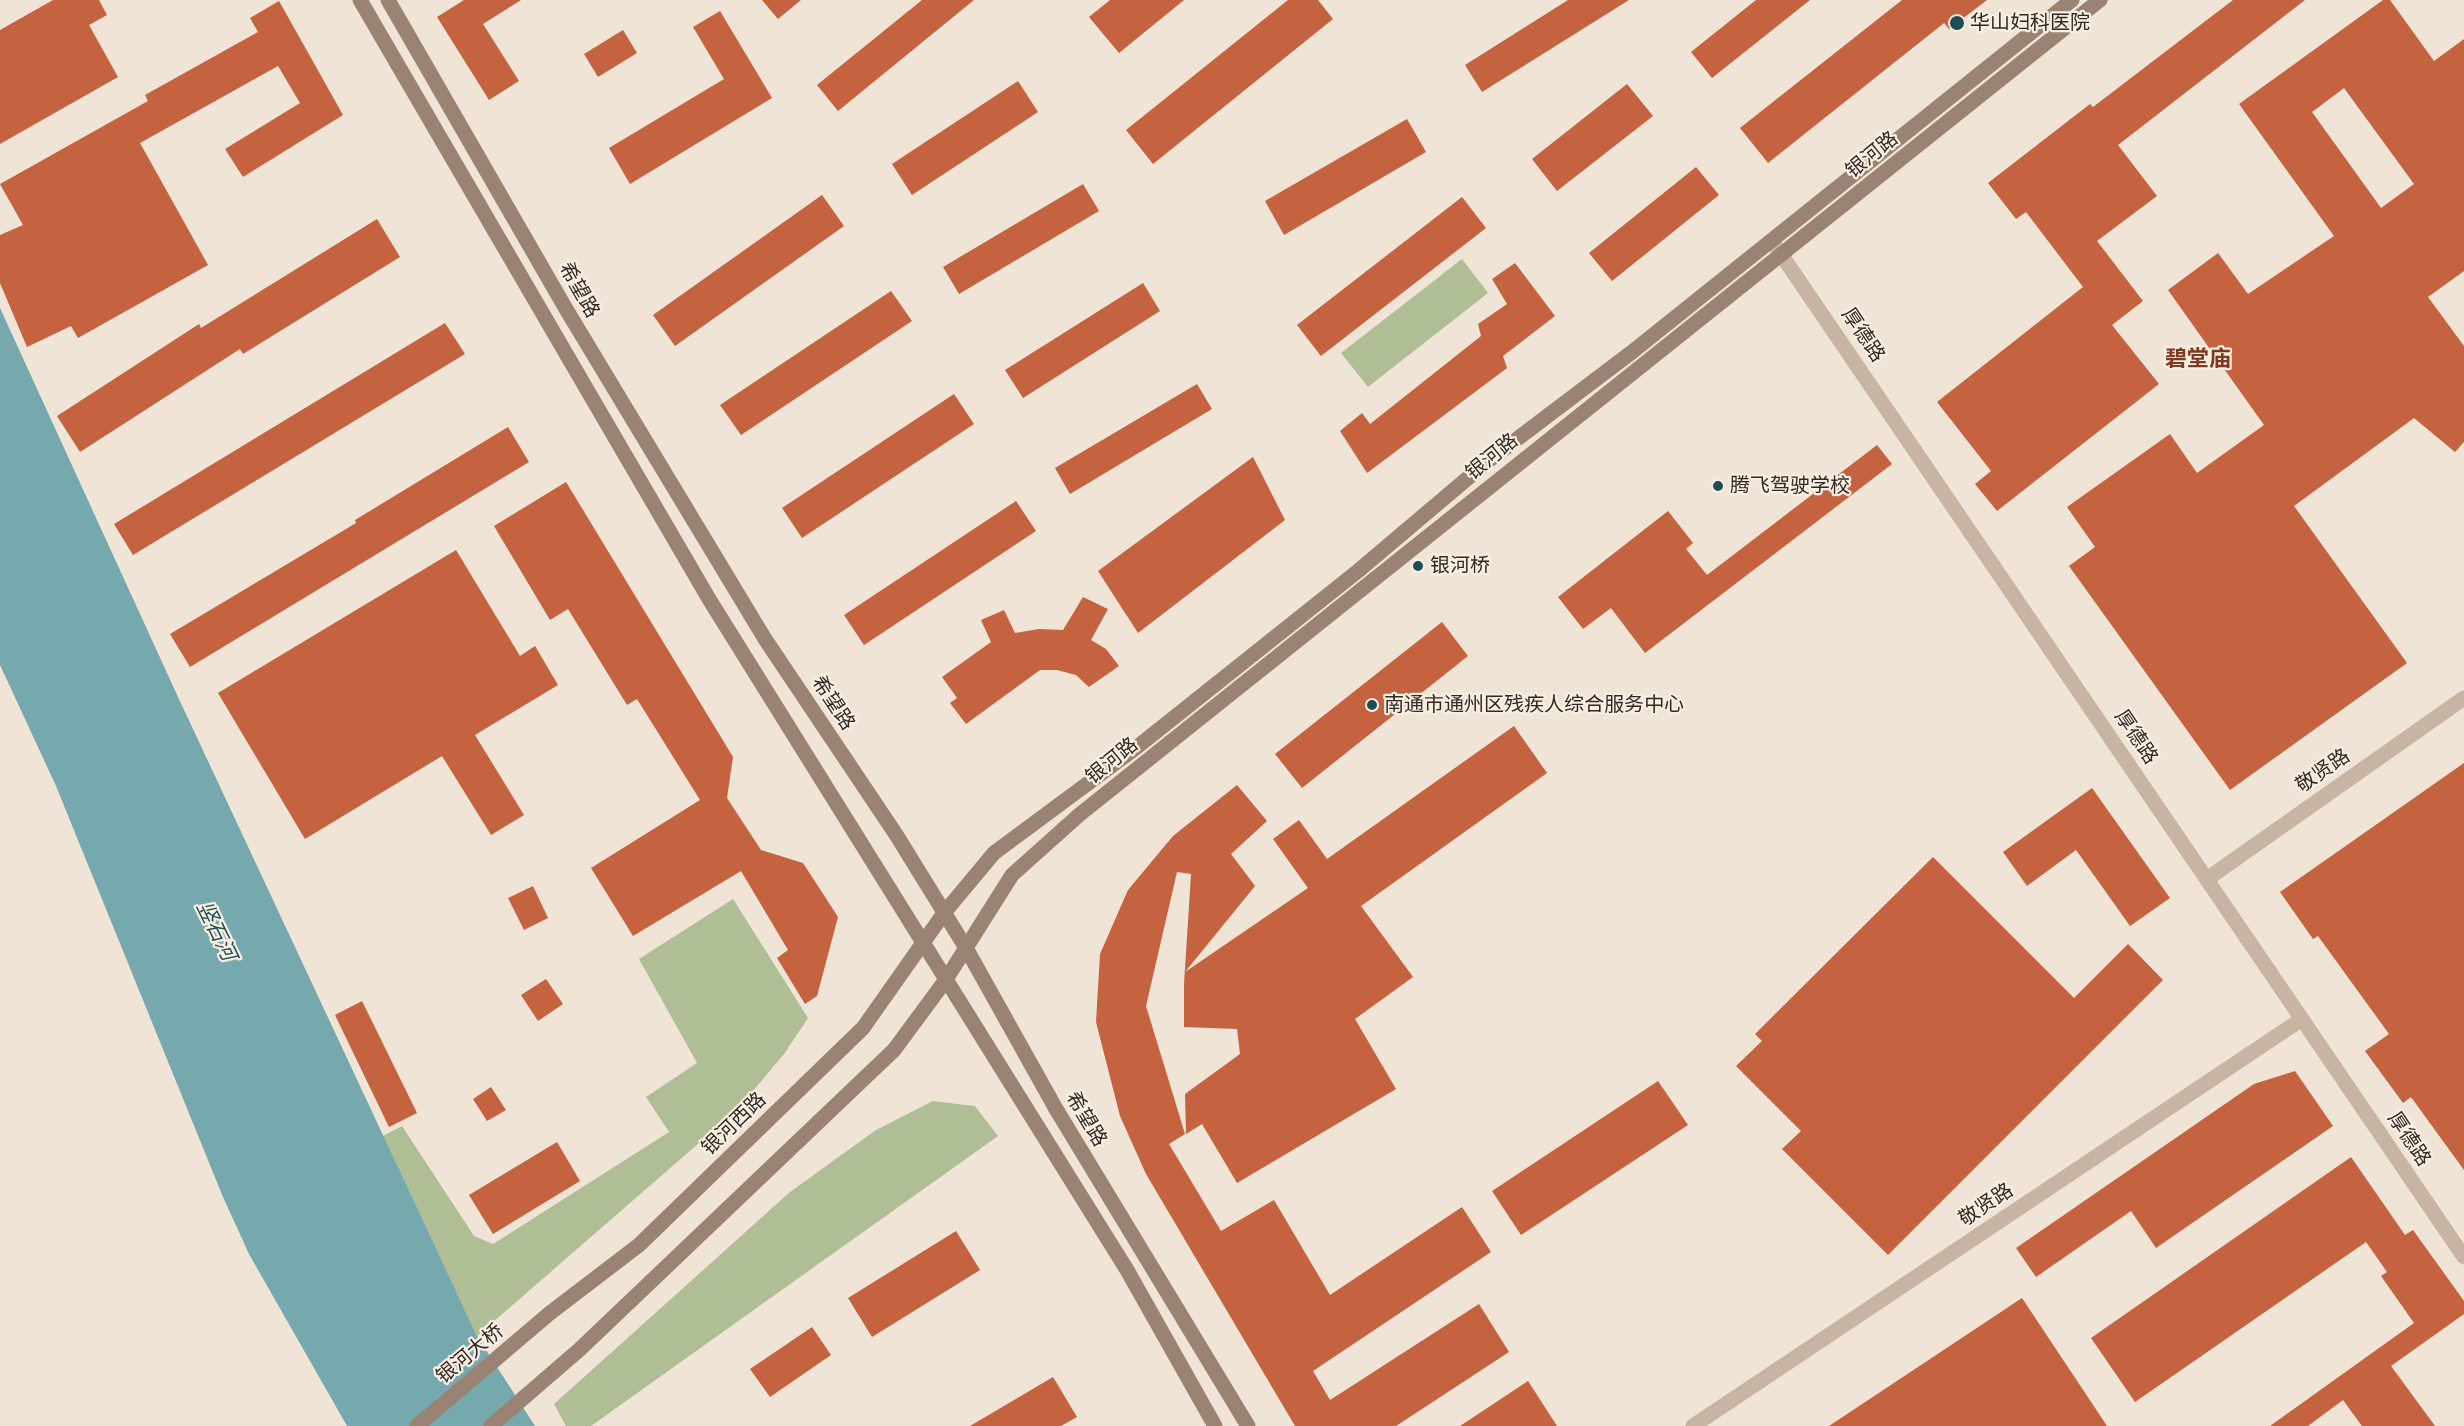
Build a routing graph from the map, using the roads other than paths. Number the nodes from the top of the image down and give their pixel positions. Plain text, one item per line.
1 (360, 0) edge
2 (388, 0) edge
3 (2072, 0) edge
4 (2100, 0) edge
5 (1772, 241) junction
6 (1782, 254) junction
7 (2464, 698) edge
8 (2207, 879) junction
9 (944, 913) junction
10 (925, 943) junction
11 (966, 948) junction
12 (945, 981) junction
13 (2302, 1019) junction
14 (2464, 1257) edge
15 (550, 1313) joint
16 (417, 1426) edge
17 (491, 1426) edge
18 (1215, 1426) edge
19 (1248, 1426) edge
20 (1693, 1426) edge

1 - 10 main road
2 - 9 main road, 希望路
3 - 5 main road, 银河路
4 - 6 main road, 银河路
5 - 6 street, 厚德路
5 - 9 main road, 银河路
6 - 8 street, 厚德路
6 - 11 main road, 银河路
7 - 8 street, 敬贤路
8 - 13 street, 厚德路
9 - 10 main road, 银河路
9 - 11 main road, 希望路
10 - 12 main road
10 - 15 main road, 银河西路
11 - 12 main road, 银河路
11 - 19 main road, 希望路
12 - 17 main road
12 - 18 main road
13 - 14 street, 厚德路
13 - 20 street, 敬贤路
15 - 16 main road, 银河大桥

